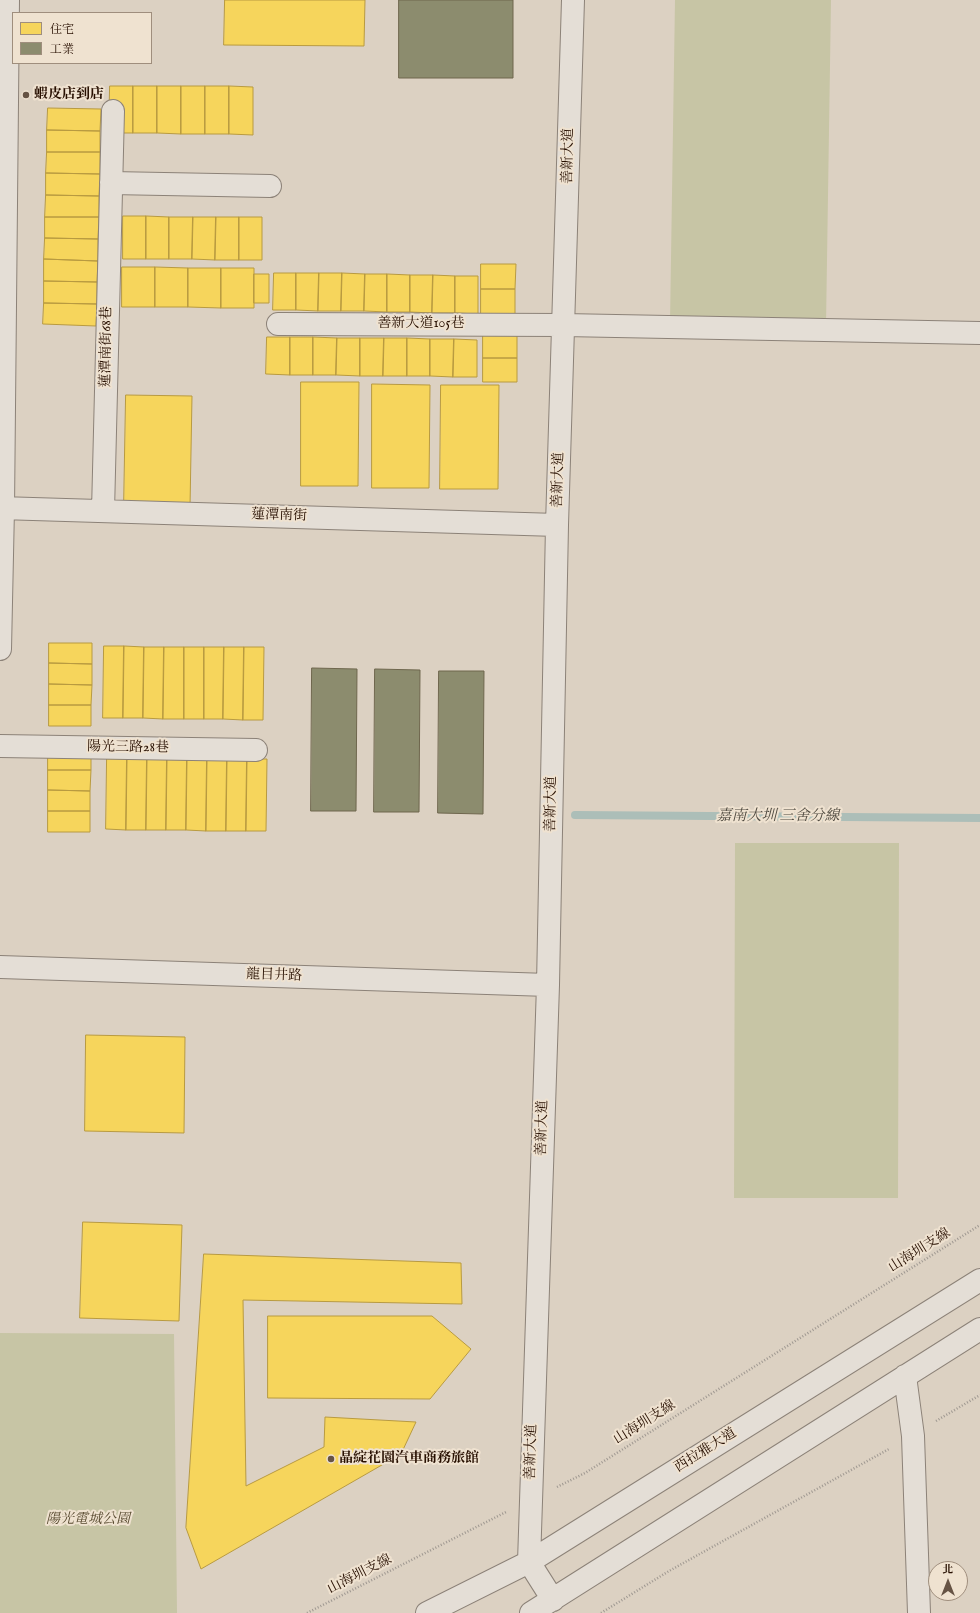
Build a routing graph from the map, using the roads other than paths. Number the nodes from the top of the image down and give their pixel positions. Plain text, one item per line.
1 (8, 0) edge
2 (573, 0) edge
3 (112, 111) dead end
4 (3, 146) edge
5 (111, 183) junction
6 (270, 186) dead end
7 (278, 324) dead end
8 (564, 325) junction
9 (980, 333) edge
10 (2, 508) edge
11 (103, 511) junction
12 (557, 525) junction
13 (0, 649) edge
14 (0, 746) edge
15 (256, 750) dead end
16 (0, 967) edge
17 (548, 985) junction
18 (980, 1280) edge
19 (980, 1329) edge
20 (905, 1376) junction
21 (529, 1562) junction
22 (553, 1600) junction
23 (427, 1613) edge
24 (531, 1613) edge
25 (919, 1613) edge

1 - 4 street
2 - 8 street, 善新大道
3 - 5 street, 蓮潭南街68巷
4 - 10 street
5 - 6 street
5 - 11 street, 蓮潭南街68巷
7 - 8 street, 善新大道105巷
8 - 9 street, 善新大道105巷
8 - 12 street, 善新大道
10 - 11 street, 蓮潭南街
10 - 13 street
11 - 12 street, 蓮潭南街
12 - 17 street, 善新大道
14 - 15 street, 陽光三路28巷
16 - 17 street, 龍目井路
17 - 21 street, 善新大道
18 - 21 street, 西拉雅大道
19 - 20 street
20 - 22 street
20 - 25 street
21 - 22 street
21 - 23 street, 西拉雅大道
22 - 24 street

